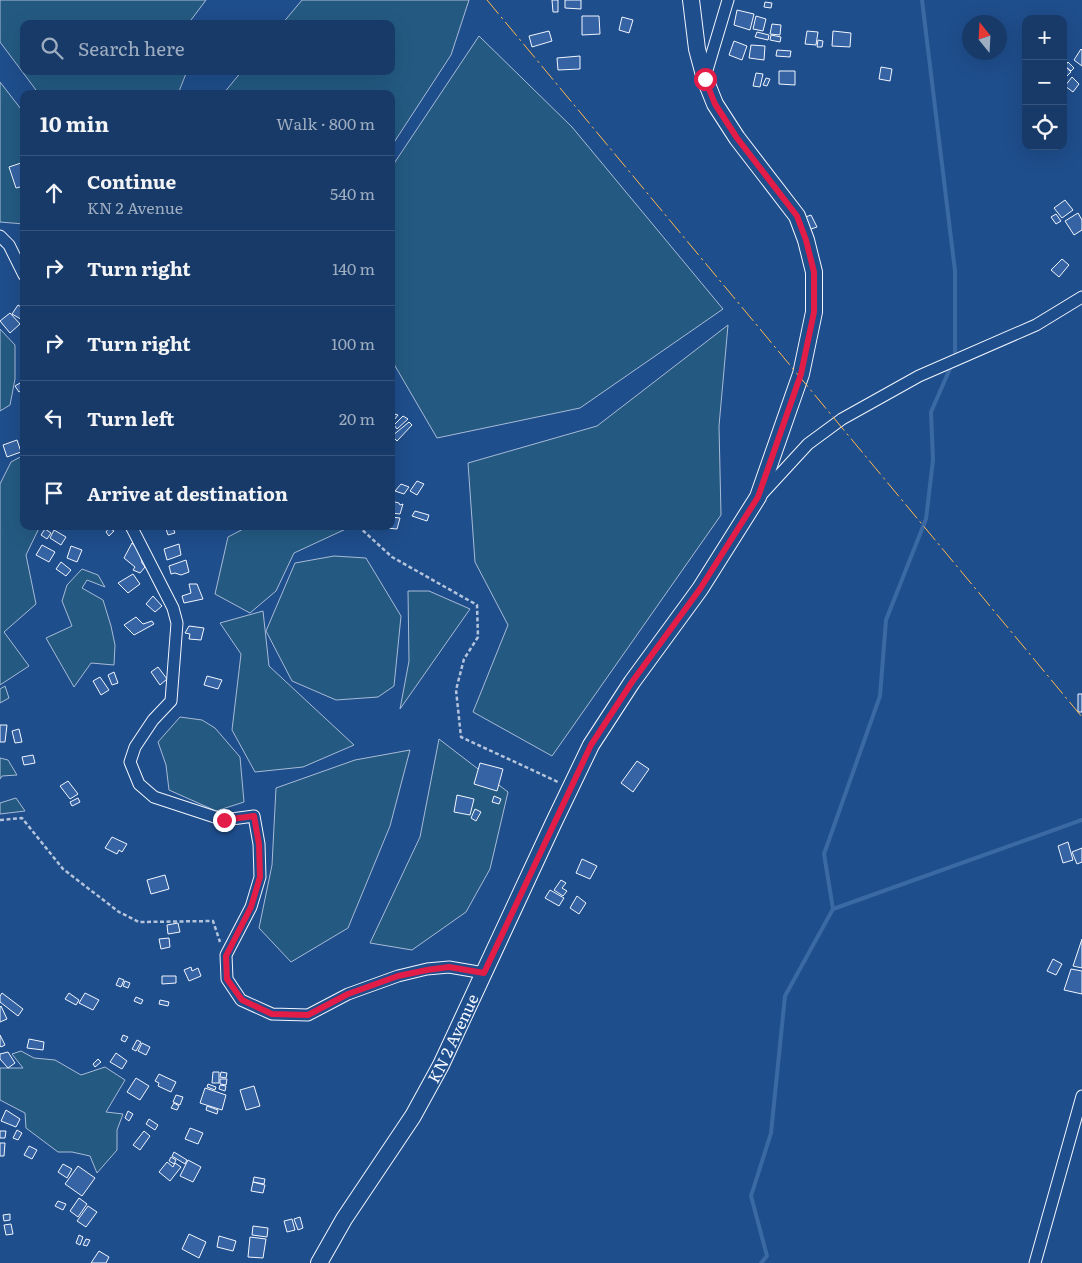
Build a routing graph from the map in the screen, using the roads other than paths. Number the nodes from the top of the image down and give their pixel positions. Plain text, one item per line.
1 (691, 0) edge
2 (728, 0) edge
3 (705, 79) junction
4 (0, 236) edge
5 (20, 268) edge
6 (1082, 297) edge
7 (758, 497) junction
8 (133, 530) edge
9 (484, 973) junction
10 (1082, 1096) edge
11 (319, 1263) edge
12 (1035, 1263) edge

1 - 3 main road, KN 2 Avenue
2 - 3 street
3 - 7 main road, KN 2 Avenue
4 - 5 street
6 - 7 street
7 - 9 main road, KN 2 Avenue
8 - 9 street
9 - 11 main road, KN 2 Avenue
10 - 12 street

